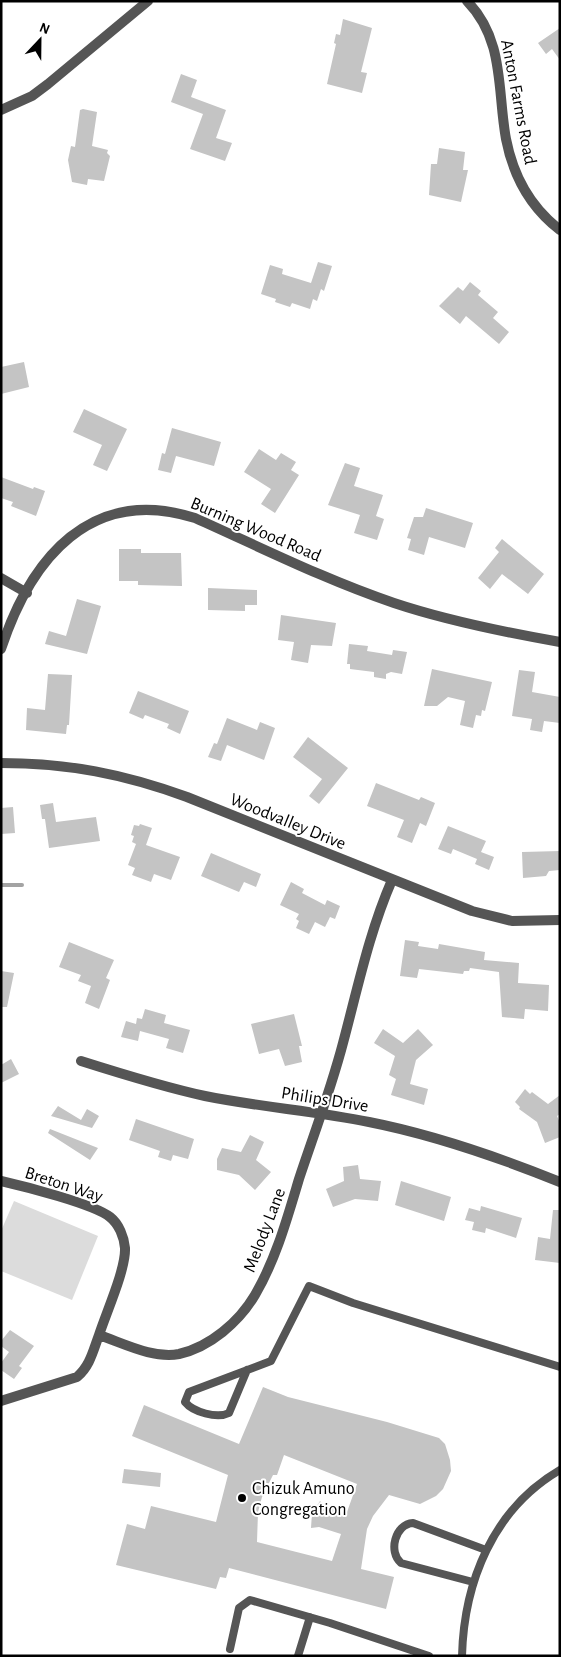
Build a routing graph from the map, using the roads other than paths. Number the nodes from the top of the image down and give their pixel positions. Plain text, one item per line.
1 (148, 1) edge
2 (467, 1) edge
3 (1, 110) edge
4 (560, 230) edge
5 (1, 578) edge
6 (26, 593) junction
7 (560, 642) edge
8 (1, 649) edge
9 (1, 763) edge
10 (392, 880) junction
11 (560, 920) edge
12 (81, 1061) dead end
13 (321, 1112) junction
14 (1, 1181) edge
15 (560, 1182) edge
16 (99, 1335) junction
17 (560, 1367) edge
18 (247, 1370) junction
19 (1, 1401) edge
20 (560, 1470) edge
21 (486, 1550) junction
22 (473, 1582) junction
23 (310, 1617) junction
24 (230, 1649) dead end
25 (298, 1656) edge
26 (429, 1656) edge
27 (462, 1656) edge

1 - 3 street
2 - 4 street, Anton Farms Road
5 - 6 street
6 - 7 street, Burning Wood Road
6 - 8 street, Burning Wood Road
9 - 10 street, Woodvalley Drive
10 - 11 street, Woodvalley Drive
10 - 13 street, Melody Lane
12 - 13 street, Philips Drive
13 - 15 street, Philips Drive
13 - 16 street, Melody Lane
14 - 16 street, Breton Way
16 - 19 street
17 - 18 lane
18 - 18 lane
20 - 21 lane
21 - 22 lane
21 - 22 lane
22 - 27 lane
23 - 24 lane
23 - 25 lane
23 - 26 lane

